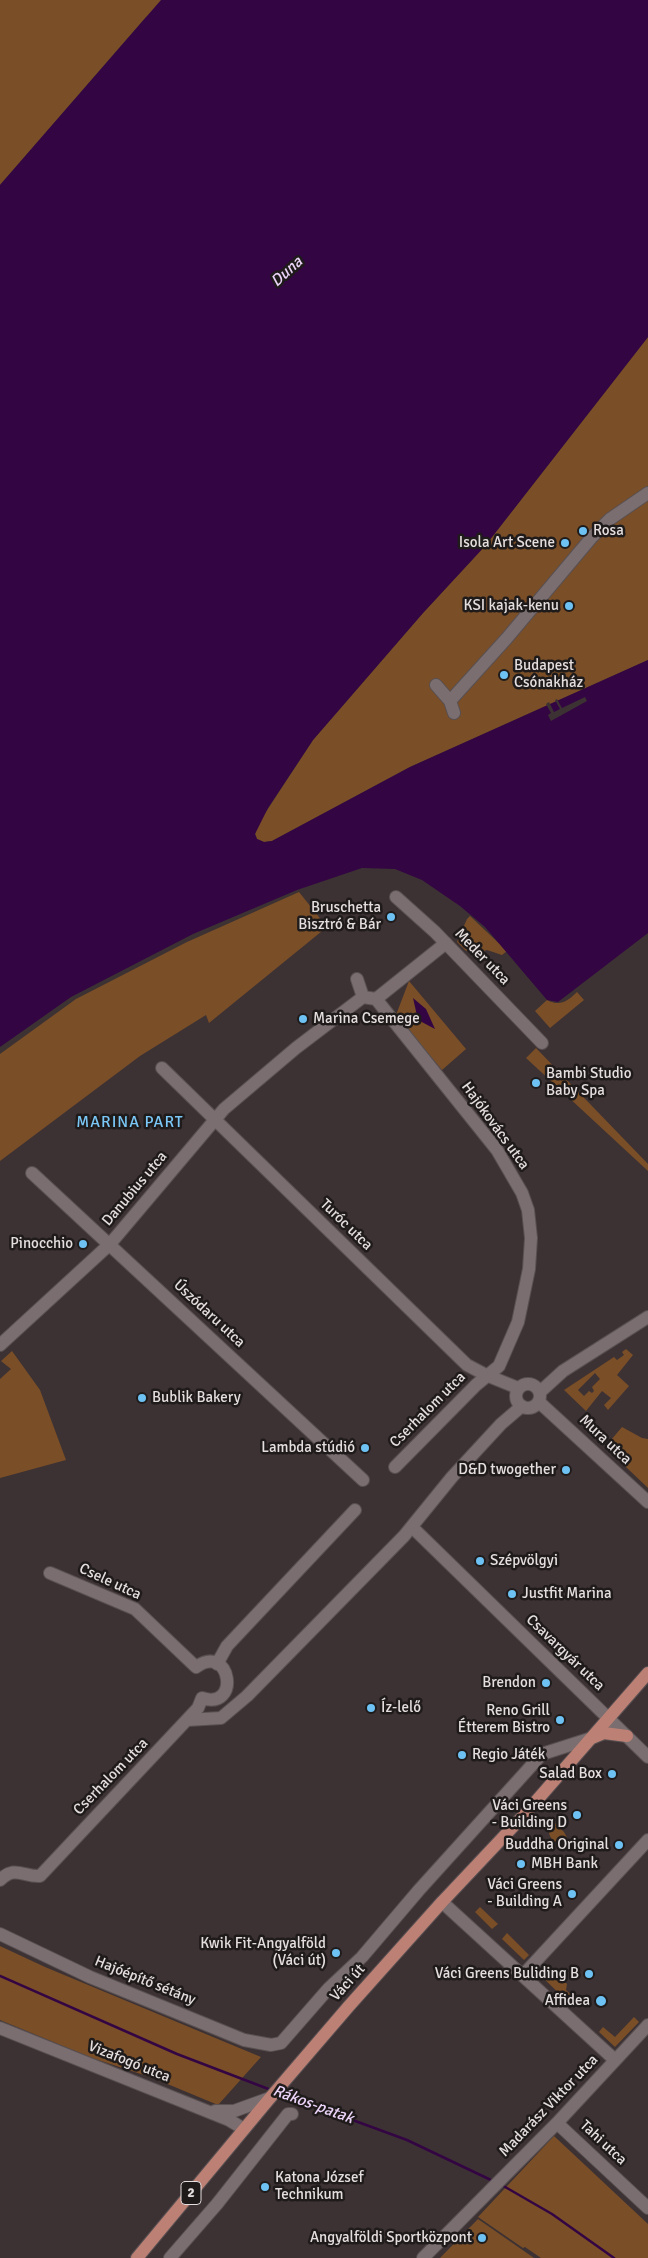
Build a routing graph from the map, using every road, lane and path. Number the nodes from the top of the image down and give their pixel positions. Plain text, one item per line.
1 (648, 493) edge
2 (436, 685) dead end
3 (396, 897) dead end
4 (446, 943) junction
5 (357, 979) dead end
6 (363, 997) junction
7 (376, 1000) junction
8 (542, 1043) dead end
9 (162, 1068) dead end
10 (215, 1120) junction
11 (32, 1173) dead end
12 (110, 1244) junction
13 (648, 1317) edge
14 (0, 1345) edge
15 (486, 1376) junction
16 (538, 1393) junction
17 (519, 1398) junction
18 (394, 1467) dead end
19 (363, 1480) dead end
20 (648, 1502) edge
21 (355, 1510) dead end
22 (412, 1527) junction
23 (50, 1573) dead end
24 (217, 1664) junction
25 (648, 1673) edge
26 (609, 1718) junction
27 (187, 1720) junction
28 (627, 1736) junction
29 (592, 1738) junction
30 (648, 1756) edge
31 (648, 1840) edge
32 (3, 1876) edge
33 (442, 1902) junction
34 (0, 1934) edge
35 (523, 1975) junction
36 (648, 2025) edge
37 (0, 2028) edge
38 (281, 2043) joint
39 (615, 2060) junction
40 (270, 2098) junction
41 (208, 2112) junction
42 (292, 2114) dead end
43 (557, 2123) junction
44 (244, 2129) junction
45 (648, 2208) edge
46 (137, 2258) edge
47 (170, 2258) edge
48 (423, 2258) edge

1 - 2 street
3 - 4 street, Meder utca
4 - 7 street
4 - 8 street, Meder utca
5 - 6 street
6 - 7 street
6 - 10 street, Danubius utca
7 - 15 street, Hajókovács utca
9 - 10 street, Turóc utca
10 - 12 street, Danubius utca
10 - 15 street, Turóc utca
11 - 12 street, Úszódaru utca
12 - 14 street, Danubius utca
12 - 19 street, Úszódaru utca
13 - 16 street
15 - 17 street, Turóc utca
15 - 18 street, Cserhalom utca
16 - 17 street
16 - 17 street
16 - 20 street, Mura utca
17 - 22 street
21 - 24 street
22 - 26 street, Csavargyár utca
22 - 27 street
23 - 24 street, Csele utca
24 - 27 street, Cserhalom utca
25 - 26 main road, Váci út / 2
26 - 28 street, Csavargyár utca
26 - 29 main road, Váci út / 2
27 - 32 street, Cserhalom utca
28 - 29 main road
28 - 30 street, Csavargyár utca
29 - 33 main road, Váci út / 2
29 - 38 street, Váci út
31 - 35 street
33 - 35 street
33 - 40 main road, Váci út / 2
34 - 38 street, Hajóépítő sétány
35 - 39 street
36 - 39 street, Madarász Viktor utca
37 - 41 street, Vizafogó utca
39 - 43 street, Madarász Viktor utca
40 - 41 street
40 - 44 main road, Váci út / 2
41 - 44 street, Vizafogó utca
42 - 47 street
43 - 45 street, Tahi utca
43 - 48 street, Madarász Viktor utca
44 - 46 main road, Váci út / 2

